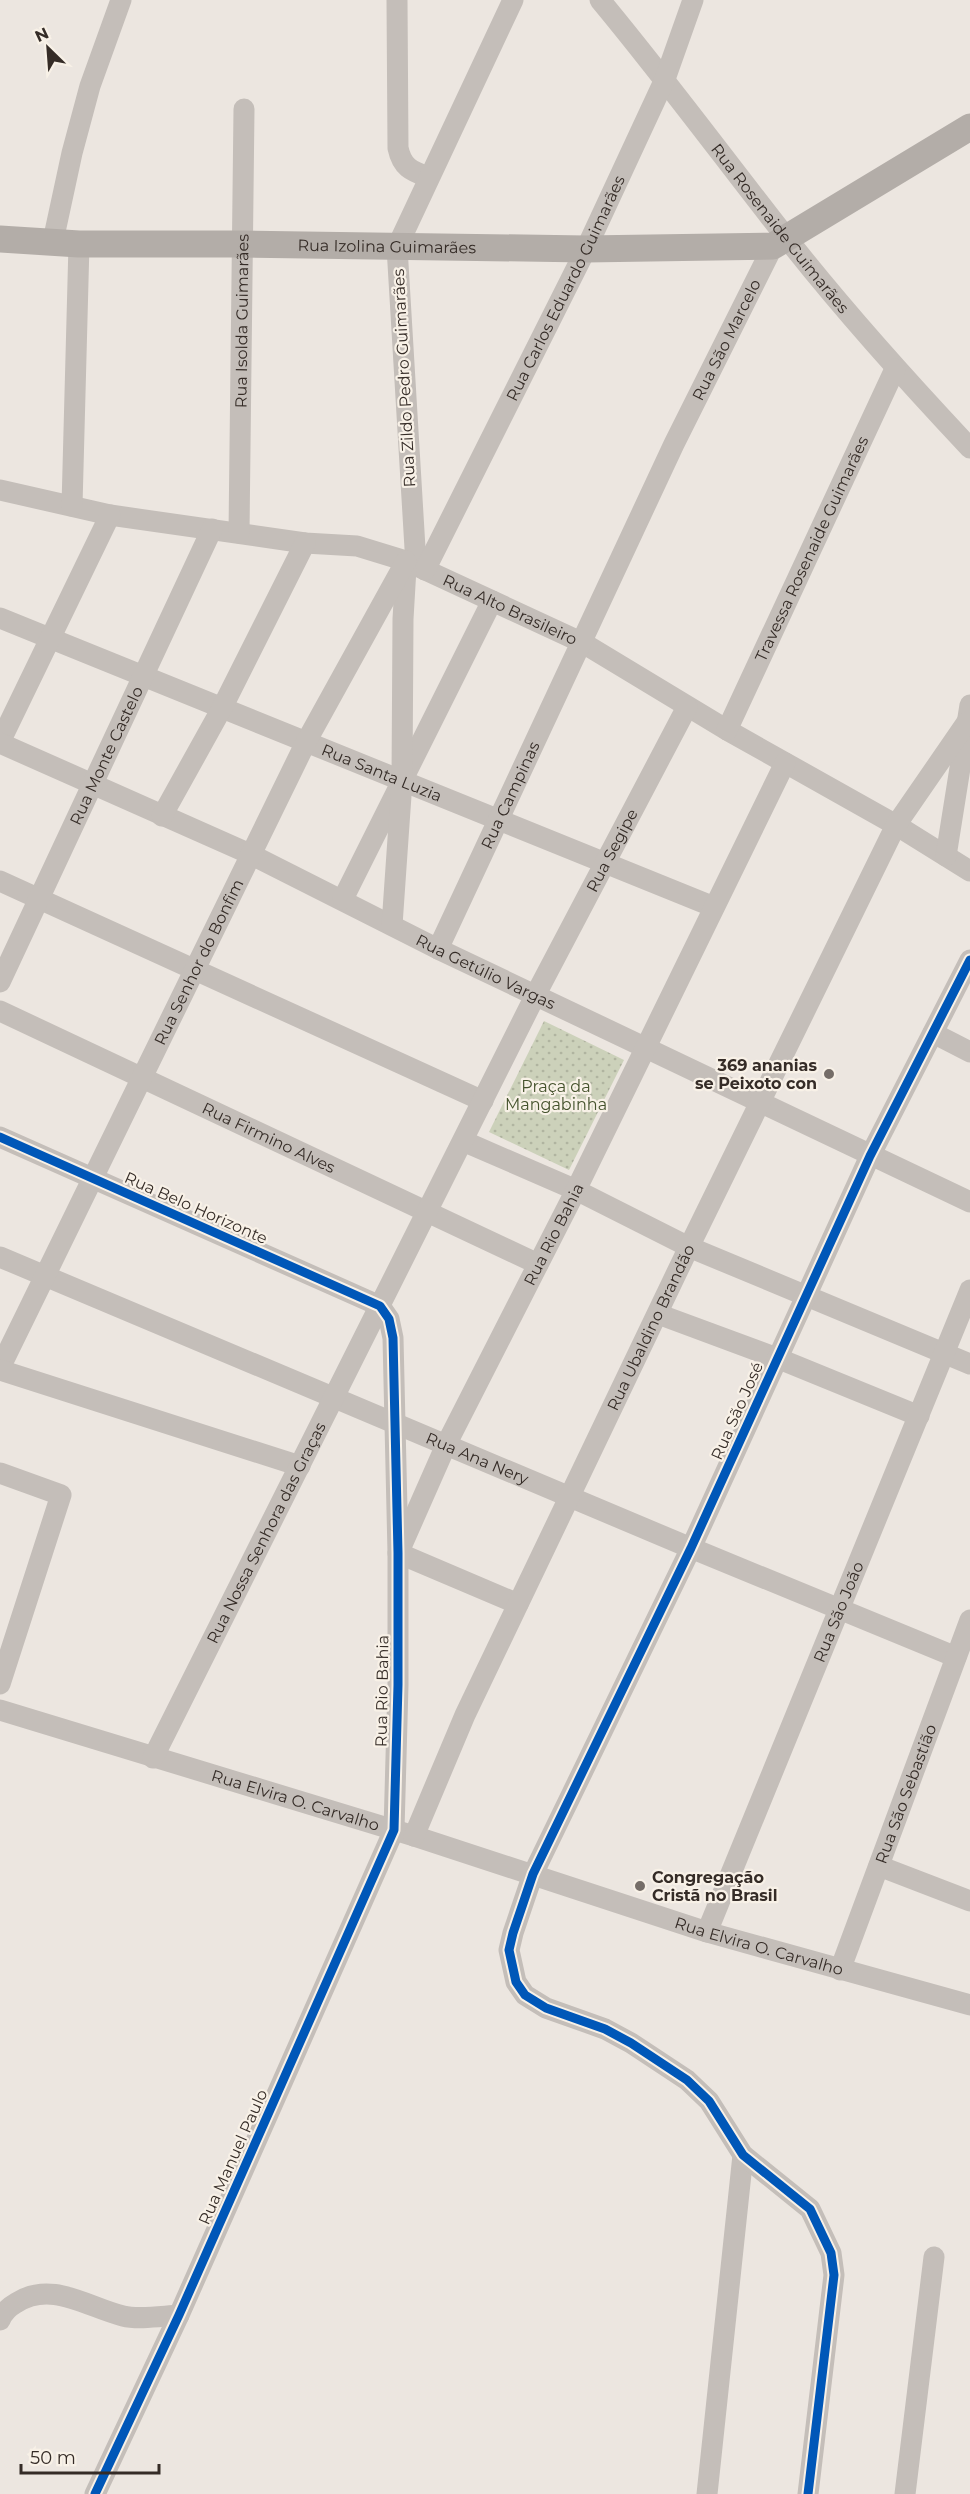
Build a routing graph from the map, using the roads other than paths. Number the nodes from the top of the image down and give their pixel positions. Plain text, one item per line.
1 (121, 0) edge
2 (397, 0) edge
3 (513, 0) edge
4 (600, 0) edge
5 (693, 0) edge
6 (665, 79) junction
7 (244, 109) dead end
8 (970, 127) edge
9 (428, 177) junction
10 (0, 239) edge
11 (53, 242) junction
12 (779, 242) junction
13 (79, 244) junction
14 (243, 244) junction
15 (397, 247) junction
16 (586, 249) junction
17 (895, 369) junction
18 (970, 448) edge
19 (0, 490) edge
20 (72, 506) junction
21 (110, 515) junction
22 (212, 529) junction
23 (239, 533) junction
24 (305, 543) junction
25 (416, 566) junction
26 (492, 601) junction
27 (0, 618) edge
28 (50, 639) junction
29 (582, 643) junction
30 (143, 676) junction
31 (687, 707) junction
32 (222, 708) junction
33 (968, 714) edge
34 (727, 730) junction
35 (0, 742) edge
36 (306, 742) junction
37 (785, 763) junction
38 (402, 781) junction
39 (92, 783) junction
40 (162, 816) junction
41 (499, 820) junction
42 (896, 825) junction
43 (250, 854) junction
44 (946, 856) junction
45 (604, 863) junction
46 (970, 871) edge
47 (0, 881) edge
48 (38, 898) junction
49 (343, 899) junction
50 (714, 907) junction
51 (392, 925) junction
52 (438, 949) junction
53 (970, 960) edge
54 (195, 969) junction
55 (0, 982) edge
56 (537, 994) junction
57 (0, 1011) edge
58 (933, 1033) junction
59 (645, 1048) junction
60 (970, 1052) edge
61 (141, 1077) junction
62 (483, 1101) junction
63 (760, 1102) junction
64 (0, 1137) edge
65 (463, 1141) junction
66 (870, 1156) junction
67 (93, 1178) junction
68 (576, 1190) junction
69 (970, 1202) edge
70 (428, 1212) junction
71 (689, 1247) junction
72 (0, 1257) edge
73 (538, 1264) junction
74 (44, 1275) junction
75 (970, 1290) edge
76 (807, 1298) junction
77 (380, 1306) junction
78 (658, 1314) junction
79 (944, 1354) junction
80 (777, 1358) junction
81 (970, 1364) edge
82 (0, 1369) edge
83 (334, 1397) junction
84 (919, 1416) junction
85 (396, 1424) junction
86 (446, 1445) junction
87 (300, 1466) junction
88 (0, 1473) edge
89 (570, 1497) junction
90 (691, 1548) junction
91 (398, 1553) junction
92 (518, 1604) junction
93 (840, 1608) junction
94 (970, 1620) edge
95 (956, 1657) junction
96 (0, 1684) edge
97 (0, 1710) edge
98 (153, 1758) junction
99 (404, 1833) junction
100 (879, 1866) junction
101 (533, 1874) junction
102 (970, 1901) edge
103 (707, 1932) junction
104 (840, 1970) junction
105 (970, 2005) edge
106 (743, 2155) junction
107 (934, 2257) dead end
108 (179, 2315) junction
109 (0, 2320) edge
110 (95, 2494) edge
111 (707, 2494) edge
112 (808, 2494) edge
113 (905, 2494) edge

1 - 11 street
2 - 9 street
3 - 9 street, Rua Zildo Pedro Guimarães
4 - 6 street, Rua Rosenaide Guimarães
5 - 6 street, Rua Carlos Eduardo Guimarães
6 - 12 street, Rua Rosenaide Guimarães
6 - 16 street, Rua Carlos Eduardo Guimarães
7 - 14 street, Rua Isolda Guimarães
8 - 12 main road
9 - 15 street, Rua Zildo Pedro Guimarães
10 - 11 main road, Rua Izolina Guimarães
11 - 13 main road, Rua Izolina Guimarães
12 - 16 main road, Rua Izolina Guimarães
12 - 17 street, Rua Rosenaide Guimarães
12 - 29 street, Rua São Marcelo
13 - 14 main road, Rua Izolina Guimarães
13 - 20 street
14 - 15 main road, Rua Izolina Guimarães
14 - 23 street, Rua Isolda Guimarães
15 - 16 main road, Rua Izolina Guimarães
15 - 25 street, Rua Zildo Pedro Guimarães
16 - 25 street, Rua Carlos Eduardo Guimarães
17 - 18 street, Rua Rosenaide Guimarães
17 - 34 street, Travessa Rosenaide Guimarães
19 - 20 street, Rua Alto Brasileiro
20 - 21 street, Rua Alto Brasileiro
21 - 22 street, Rua Alto Brasileiro
21 - 28 street
22 - 23 street, Rua Alto Brasileiro
22 - 30 street, Rua Monte Castelo
23 - 24 street, Rua Alto Brasileiro
24 - 25 street, Rua Alto Brasileiro
24 - 32 street
25 - 26 street, Rua Alto Brasileiro
25 - 36 street, Rua Senhor do Bonfim
25 - 38 street, Rua Zildo Pedro Guimarães
26 - 29 street, Rua Alto Brasileiro
26 - 38 street
27 - 28 street, Rua Santa Luzia
28 - 30 street, Rua Santa Luzia
28 - 35 street
29 - 31 street, Rua Alto Brasileiro
29 - 41 street, Rua Campinas
30 - 32 street, Rua Santa Luzia
30 - 39 street, Rua Monte Castelo
31 - 34 street, Rua Alto Brasileiro
31 - 45 street, Rua Segipe
32 - 36 street, Rua Santa Luzia
32 - 40 street
33 - 42 street, Rua Ubaldino Brandão
33 - 44 street
34 - 37 street, Rua Alto Brasileiro
35 - 39 street, Rua Getúlio Vargas
36 - 38 street, Rua Santa Luzia
36 - 43 street, Rua Senhor do Bonfim
37 - 42 street, Rua Alto Brasileiro
37 - 50 street, Rua Rio Bahia
38 - 41 street, Rua Santa Luzia
38 - 49 street
38 - 51 street, Rua Zildo Pedro Guimarães
39 - 40 street, Rua Getúlio Vargas
39 - 48 street, Rua Monte Castelo
40 - 43 street, Rua Getúlio Vargas
41 - 45 street, Rua Santa Luzia
41 - 52 street, Rua Campinas
42 - 44 street, Rua Alto Brasileiro
42 - 63 street, Rua Ubaldino Brandão
43 - 49 street, Rua Getúlio Vargas
43 - 54 street, Rua Senhor do Bonfim
44 - 46 street, Rua Alto Brasileiro
45 - 50 street, Rua Santa Luzia
45 - 56 street, Rua Segipe
47 - 48 street
48 - 54 street
48 - 55 street, Rua Monte Castelo
49 - 51 street, Rua Getúlio Vargas
50 - 59 street, Rua Rio Bahia
51 - 52 street, Rua Getúlio Vargas
52 - 56 street, Rua Getúlio Vargas
53 - 58 street, Rua São José
54 - 61 street, Rua Senhor do Bonfim
54 - 62 street
56 - 59 street, Rua Getúlio Vargas
56 - 62 street, Rua Nossa Senhora das Graças
57 - 61 street, Rua Firmino Alves
58 - 60 street
58 - 66 street, Rua São José
59 - 63 street, Rua Getúlio Vargas
59 - 68 street, Rua Rio Bahia
61 - 67 street, Rua Senhor do Bonfim
61 - 70 street, Rua Firmino Alves
62 - 65 street, Rua Nossa Senhora das Graças
63 - 66 street, Rua Getúlio Vargas
63 - 71 street, Rua Ubaldino Brandão
64 - 67 street, Rua Belo Horizonte
65 - 68 street
65 - 70 street, Rua Nossa Senhora das Graças
66 - 69 street, Rua Getúlio Vargas
66 - 76 street, Rua São José
67 - 74 street, Rua Senhor do Bonfim
67 - 77 street, Rua Belo Horizonte
68 - 71 street
68 - 73 street, Rua Rio Bahia
70 - 73 street, Rua Firmino Alves
70 - 77 street, Rua Nossa Senhora das Graças
71 - 76 street
71 - 78 street, Rua Ubaldino Brandão
72 - 74 street, Rua Ana Nery
73 - 86 street, Rua Rio Bahia
74 - 82 street, Rua Senhor do Bonfim
74 - 83 street, Rua Ana Nery
75 - 79 street, Rua São João
76 - 79 street
76 - 80 street, Rua São José
77 - 83 street, Rua Nossa Senhora das Graças
77 - 85 street
78 - 80 street
78 - 89 street, Rua Ubaldino Brandão
79 - 81 street
79 - 84 street, Rua São João
80 - 84 street
80 - 90 street, Rua São José
82 - 87 street
83 - 85 street, Rua Ana Nery
83 - 87 street, Rua Nossa Senhora das Graças
84 - 93 street, Rua São João
85 - 86 street, Rua Ana Nery
85 - 91 street
86 - 89 street, Rua Ana Nery
86 - 91 street, Rua Rio Bahia
87 - 98 street, Rua Nossa Senhora das Graças
88 - 96 street
89 - 90 street, Rua Ana Nery
89 - 92 street, Rua Ubaldino Brandão
90 - 93 street, Rua Ana Nery
90 - 101 street, Rua São José
91 - 92 street
91 - 99 street, Rua Rio Bahia
92 - 99 street, Rua Ubaldino Brandão
93 - 95 street, Rua Ana Nery
93 - 103 street, Rua São João
94 - 95 street, Rua São Sebastião
95 - 100 street, Rua São Sebastião
97 - 98 street, Rua Elvira O. Carvalho
98 - 99 street, Rua Elvira O. Carvalho
99 - 101 street, Rua Elvira O. Carvalho
99 - 108 street, Rua Manuel Paulo
100 - 102 street
100 - 104 street, Rua São Sebastião
101 - 103 street, Rua Elvira O. Carvalho
101 - 106 street, Rua São José
103 - 104 street, Rua Elvira O. Carvalho
104 - 105 street, Rua Elvira O. Carvalho
106 - 111 street
106 - 112 street, Rua São José
107 - 113 street
108 - 109 street
108 - 110 street, Rua Manuel Paulo

